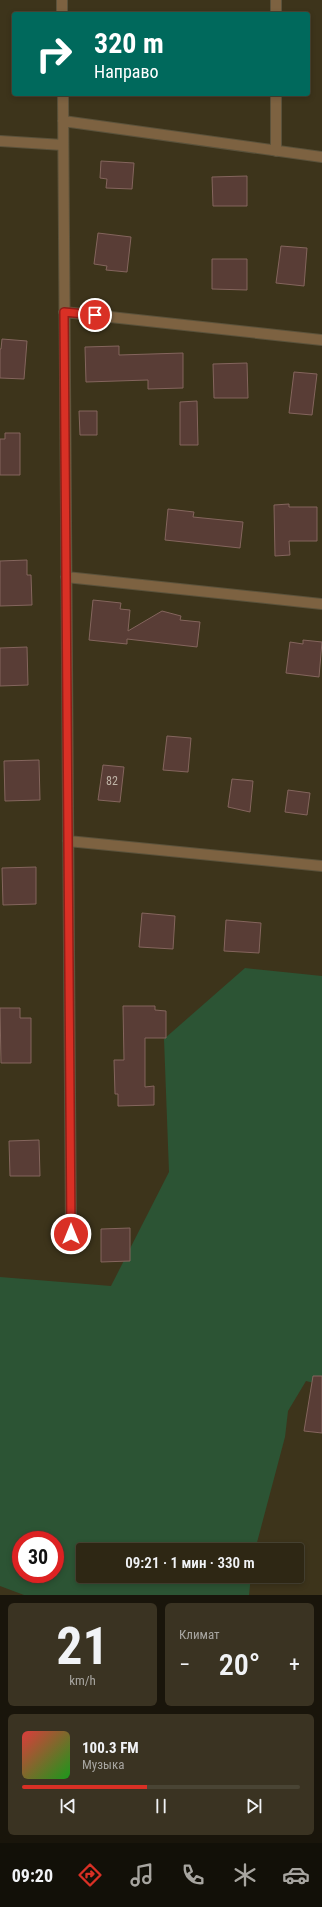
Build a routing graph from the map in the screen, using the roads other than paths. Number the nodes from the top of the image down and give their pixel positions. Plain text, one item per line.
1 (62, 0) edge
2 (276, 0) edge
3 (62, 12) edge
4 (276, 12) edge
5 (63, 96) edge
6 (276, 96) edge
7 (63, 121) junction
8 (0, 141) edge
9 (63, 145) junction
10 (276, 150) junction
11 (322, 157) edge
12 (64, 312) junction
13 (322, 340) edge
14 (66, 577) junction
15 (322, 604) edge
16 (68, 841) junction
17 (322, 866) edge
18 (71, 1234) dead end

1 - 3 street
2 - 4 street
5 - 7 street
6 - 10 street
7 - 9 street
7 - 10 street
8 - 9 street
9 - 12 street
10 - 11 street
12 - 13 street
12 - 14 street
14 - 15 street
14 - 16 street
16 - 17 street
16 - 18 street

